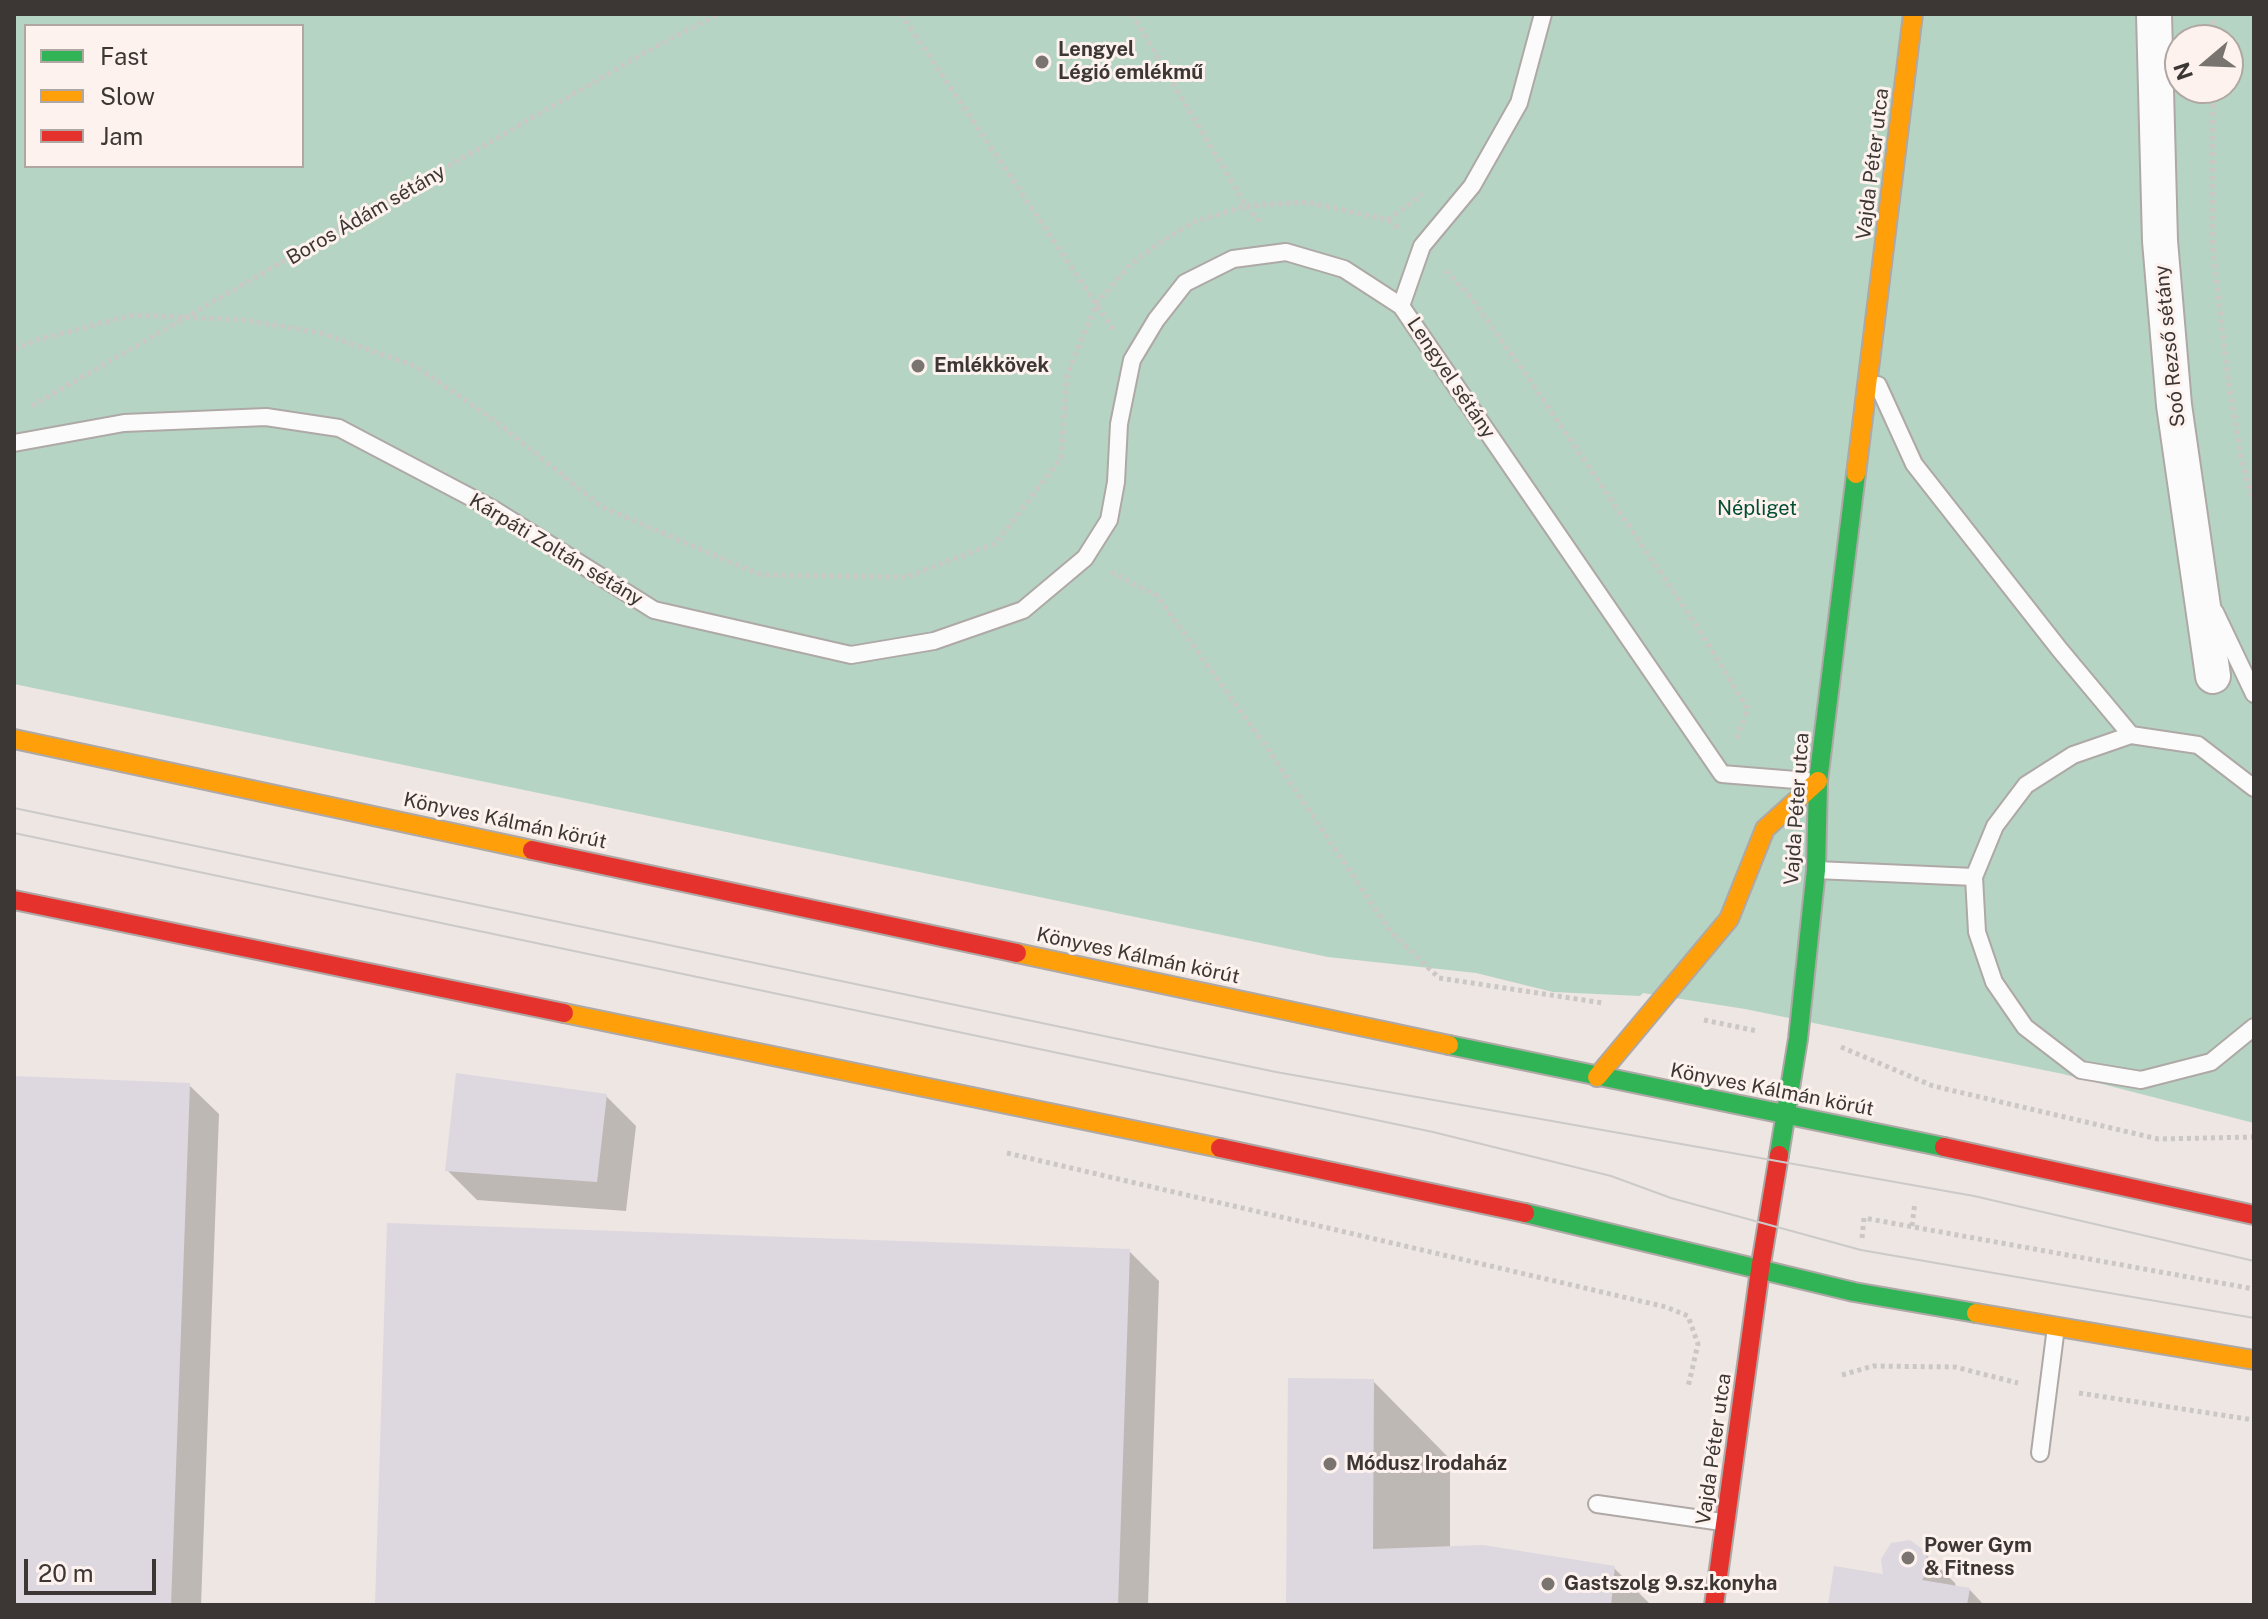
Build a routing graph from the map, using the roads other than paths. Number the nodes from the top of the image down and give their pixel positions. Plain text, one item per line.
1 (1543, 14) edge
2 (1913, 14) edge
3 (2154, 14) edge
4 (1401, 306) junction
5 (1871, 368) junction
6 (14, 443) edge
7 (1085, 558) joint
8 (2201, 582) junction
9 (2213, 676) dead end
10 (2254, 694) edge
11 (2131, 735) junction
12 (14, 739) edge
13 (1818, 781) junction
14 (2254, 788) edge
15 (1816, 870) junction
16 (1974, 877) junction
17 (14, 900) edge
18 (2254, 1027) edge
19 (1597, 1077) junction
20 (1786, 1116) junction
21 (2254, 1215) edge
22 (1760, 1270) junction
23 (2056, 1327) junction
24 (2254, 1360) edge
25 (2040, 1453) dead end
26 (1597, 1504) dead end
27 (1726, 1523) junction
28 (1714, 1605) edge

1 - 4 lane
2 - 5 main road, Vajda Péter utca
3 - 8 street, Soó Rezső sétány
4 - 7 lane, Lengyel sétány
4 - 13 lane, Lengyel sétány
5 - 11 lane
5 - 13 main road, Vajda Péter utca
6 - 7 lane, Kárpáti Zoltán sétány
8 - 9 street, Soó Rezső sétány
8 - 10 lane
11 - 14 lane
11 - 16 lane
12 - 19 main road, Könyves Kálmán körút
13 - 15 main road, Vajda Péter utca
13 - 19 main road
15 - 16 lane
15 - 20 main road, Vajda Péter utca
16 - 18 lane
17 - 22 main road
19 - 20 main road, Könyves Kálmán körút
20 - 21 main road, Könyves Kálmán körút
20 - 22 main road, Vajda Péter utca
22 - 23 main road
22 - 27 main road, Vajda Péter utca
23 - 24 main road
23 - 25 lane
26 - 27 lane
27 - 28 main road, Vajda Péter utca

